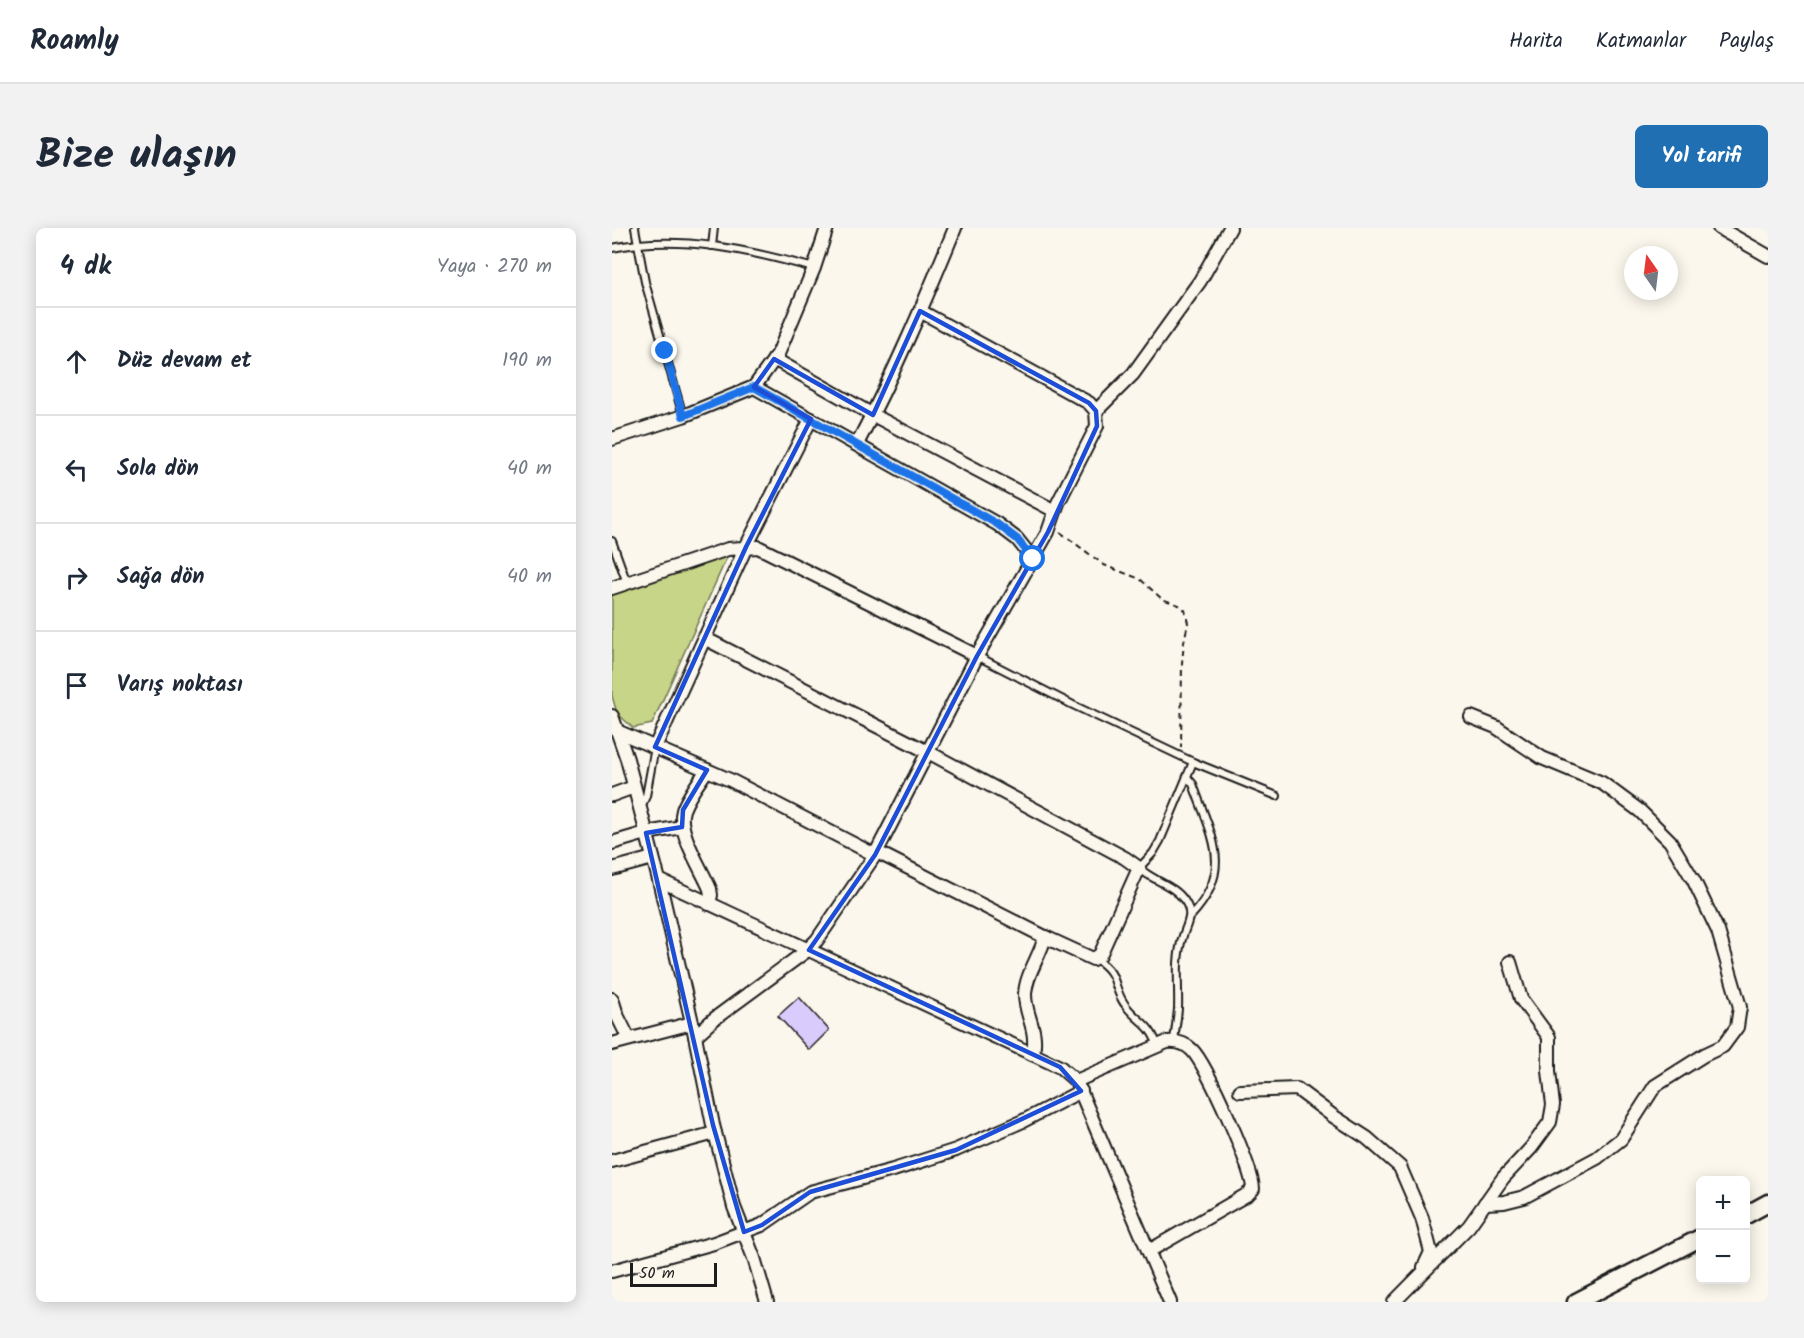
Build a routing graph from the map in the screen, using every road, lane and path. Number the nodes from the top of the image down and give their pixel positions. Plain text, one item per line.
1 (635, 228) edge
2 (714, 228) edge
3 (826, 228) edge
4 (955, 228) edge
5 (1230, 228) edge
6 (1719, 228) edge
7 (638, 243) junction
8 (712, 246) junction
9 (612, 248) edge
10 (1768, 256) edge
11 (814, 268) junction
12 (920, 311) junction
13 (774, 359) junction
14 (754, 387) junction
15 (1096, 411) junction
16 (873, 414) junction
17 (683, 416) junction
18 (811, 419) junction
19 (612, 439) edge
20 (857, 444) junction
21 (1055, 511) junction
22 (1051, 525) junction
23 (612, 542) edge
24 (746, 547) junction
25 (1033, 559) junction
26 (627, 583) junction
27 (612, 588) edge
28 (704, 638) junction
29 (977, 656) junction
30 (612, 716) edge
31 (1471, 717) dead end
32 (617, 731) junction
33 (655, 747) junction
34 (928, 752) junction
35 (1179, 756) junction
36 (1193, 762) junction
37 (707, 770) junction
38 (1187, 777) junction
39 (634, 787) junction
40 (612, 795) edge
41 (1276, 796) dead end
42 (639, 806) junction
43 (682, 827) junction
44 (646, 833) junction
45 (612, 843) edge
46 (876, 854) junction
47 (653, 858) junction
48 (1140, 868) junction
49 (612, 869) edge
50 (659, 880) junction
51 (709, 904) junction
52 (1191, 916) junction
53 (1045, 937) junction
54 (807, 950) junction
55 (1096, 959) junction
56 (1510, 962) dead end
57 (612, 999) edge
58 (694, 1030) junction
59 (629, 1039) junction
60 (1173, 1042) junction
61 (612, 1044) edge
62 (1158, 1046) junction
63 (1033, 1054) junction
64 (1079, 1086) junction
65 (1240, 1091) dead end
66 (716, 1133) junction
67 (612, 1161) edge
68 (1485, 1203) junction
69 (1768, 1203) edge
70 (1750, 1213) edge
71 (744, 1232) junction
72 (1696, 1241) edge
73 (1149, 1251) junction
74 (612, 1271) edge
75 (1421, 1274) junction
76 (767, 1302) edge
77 (1170, 1302) edge
78 (1394, 1302) edge
79 (1575, 1302) edge

1 - 7 lane
2 - 8 lane
3 - 11 street
4 - 12 street
5 - 15 street
6 - 10 street
7 - 8 lane
7 - 9 lane
7 - 17 lane
8 - 11 lane
11 - 13 street
12 - 15 street
12 - 16 street
13 - 14 street
13 - 16 street
14 - 17 street
14 - 18 street
15 - 21 street
16 - 20 street
16 - 21 street
17 - 19 street
18 - 20 street
18 - 24 street
20 - 25 street
21 - 22 street
22 - 25 street
22 - 35 path
23 - 26 lane
24 - 26 street
24 - 28 street
24 - 29 street
25 - 29 street
26 - 27 street
28 - 33 street
28 - 34 street
29 - 34 street
29 - 35 lane
30 - 32 street
31 - 68 street
32 - 33 street
32 - 39 street
33 - 37 street
33 - 42 lane
34 - 46 street
34 - 48 street
35 - 36 lane
36 - 38 lane
36 - 41 lane
37 - 43 street
37 - 46 street
38 - 48 lane
38 - 52 lane
39 - 40 street
39 - 42 street
42 - 44 street
43 - 44 street
43 - 51 street
44 - 45 street
44 - 47 street
46 - 53 street
46 - 54 street
47 - 49 street
47 - 50 street
48 - 52 lane
48 - 55 street
50 - 51 street
50 - 58 street
51 - 54 street
52 - 60 lane
53 - 55 street
53 - 63 street
54 - 58 street
54 - 63 street
55 - 62 lane
56 - 68 street
57 - 59 street
58 - 59 street
58 - 66 street
59 - 61 street
60 - 62 street
60 - 73 street
62 - 64 street
63 - 64 street
64 - 71 street
64 - 73 street
65 - 75 street
66 - 67 street
66 - 71 street
68 - 75 street
69 - 70 street
71 - 74 street
71 - 76 street
72 - 79 street
73 - 77 street
75 - 78 street

